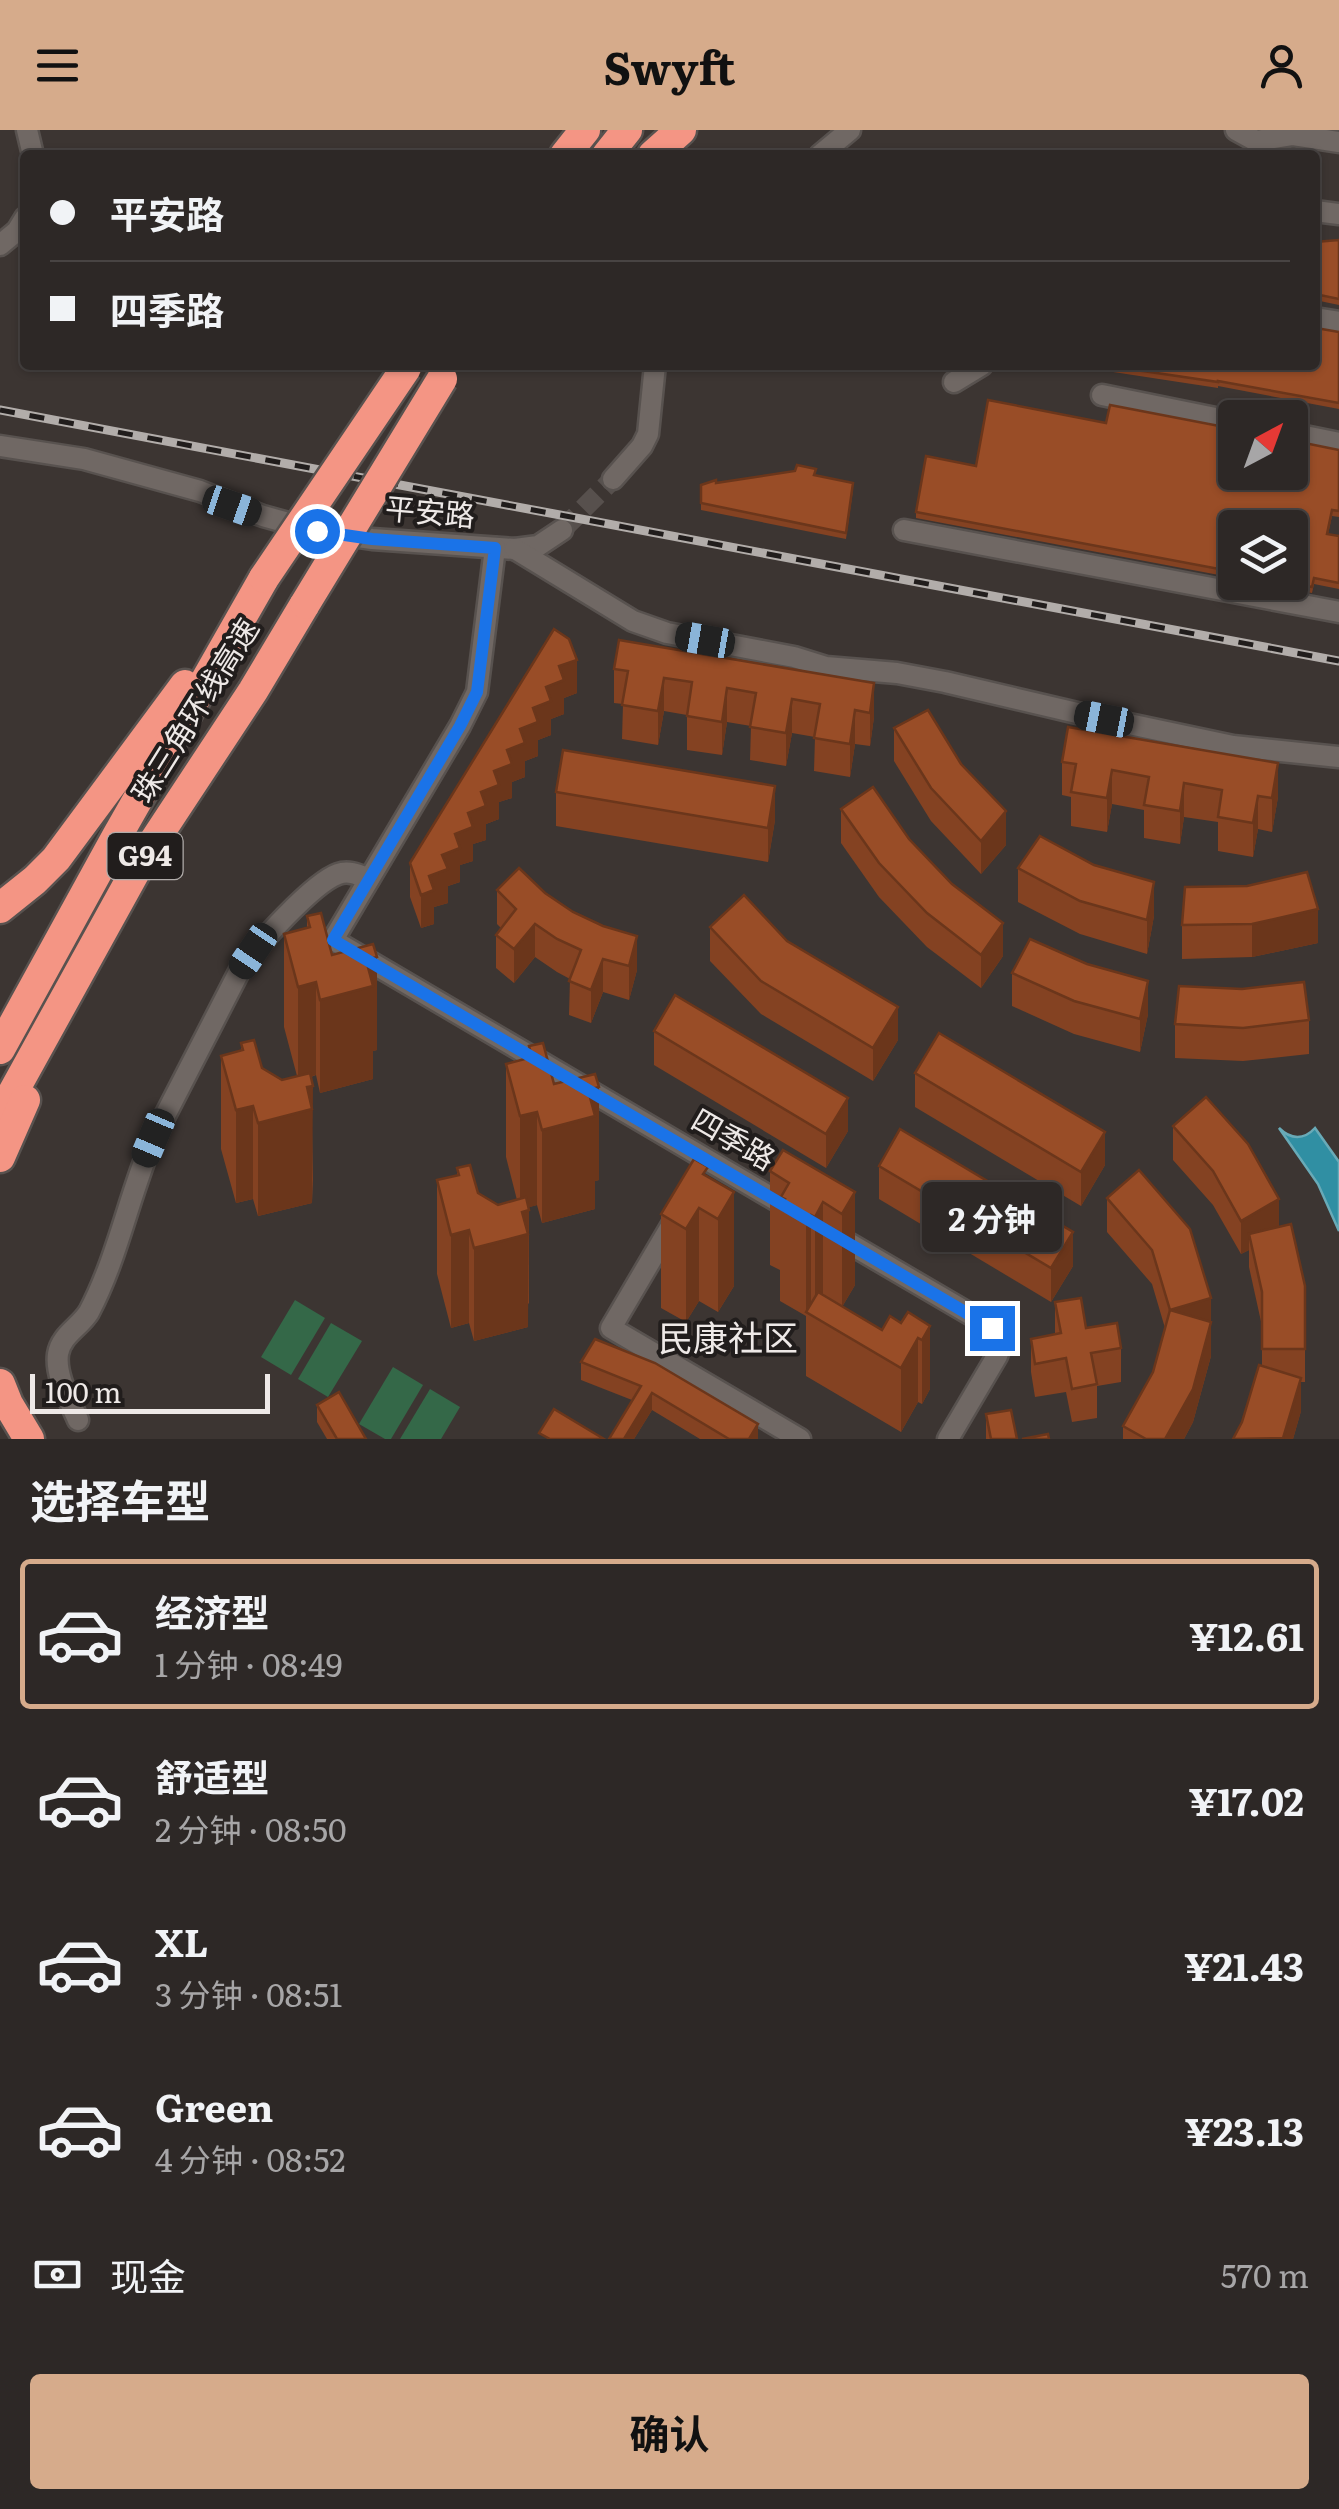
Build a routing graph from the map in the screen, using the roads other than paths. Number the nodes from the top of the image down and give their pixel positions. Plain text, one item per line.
1 (584, 130) edge
2 (627, 130) edge
3 (681, 130) edge
4 (850, 130) edge
5 (1236, 130) edge
6 (1339, 142) edge
7 (1302, 146) edge
8 (569, 150) edge
9 (611, 150) edge
10 (658, 150) edge
11 (826, 150) edge
12 (20, 226) edge
13 (0, 245) edge
14 (405, 370) edge
15 (449, 370) edge
16 (655, 370) edge
17 (974, 370) edge
18 (954, 382) dead end
19 (1102, 395) dead end
20 (1218, 419) edge
21 (1308, 437) edge
22 (1339, 443) edge
23 (0, 446) edge
24 (613, 480) tunnel mouth
25 (562, 530) tunnel mouth
26 (904, 530) dead end
27 (505, 548) junction
28 (264, 578) junction
29 (1339, 612) edge
30 (253, 692) junction
31 (1339, 757) edge
32 (369, 879) junction
33 (0, 908) edge
34 (0, 1049) edge
35 (0, 1116) edge
36 (0, 1156) edge
37 (680, 1211) edge
38 (0, 1384) edge
39 (78, 1420) dead end
40 (29, 1439) edge
41 (800, 1439) edge
42 (948, 1439) edge

1 - 8 highway
2 - 9 highway
3 - 10 highway
4 - 11 street
5 - 7 street
6 - 7 street
12 - 13 street
14 - 28 highway, G94, bridge
15 - 30 highway, 珠三角环线高速 / G94, bridge
16 - 24 street
17 - 18 street
19 - 20 street
21 - 22 street
23 - 27 street, 平安路
25 - 27 street, 平安路
26 - 29 street
27 - 31 street
27 - 32 street
28 - 33 highway
28 - 34 highway, 珠三角环线高速 / G94
30 - 35 highway, 珠三角环线高速 / G94
30 - 36 highway
32 - 39 street
32 - 42 street, 四季路
37 - 41 street
38 - 40 highway

